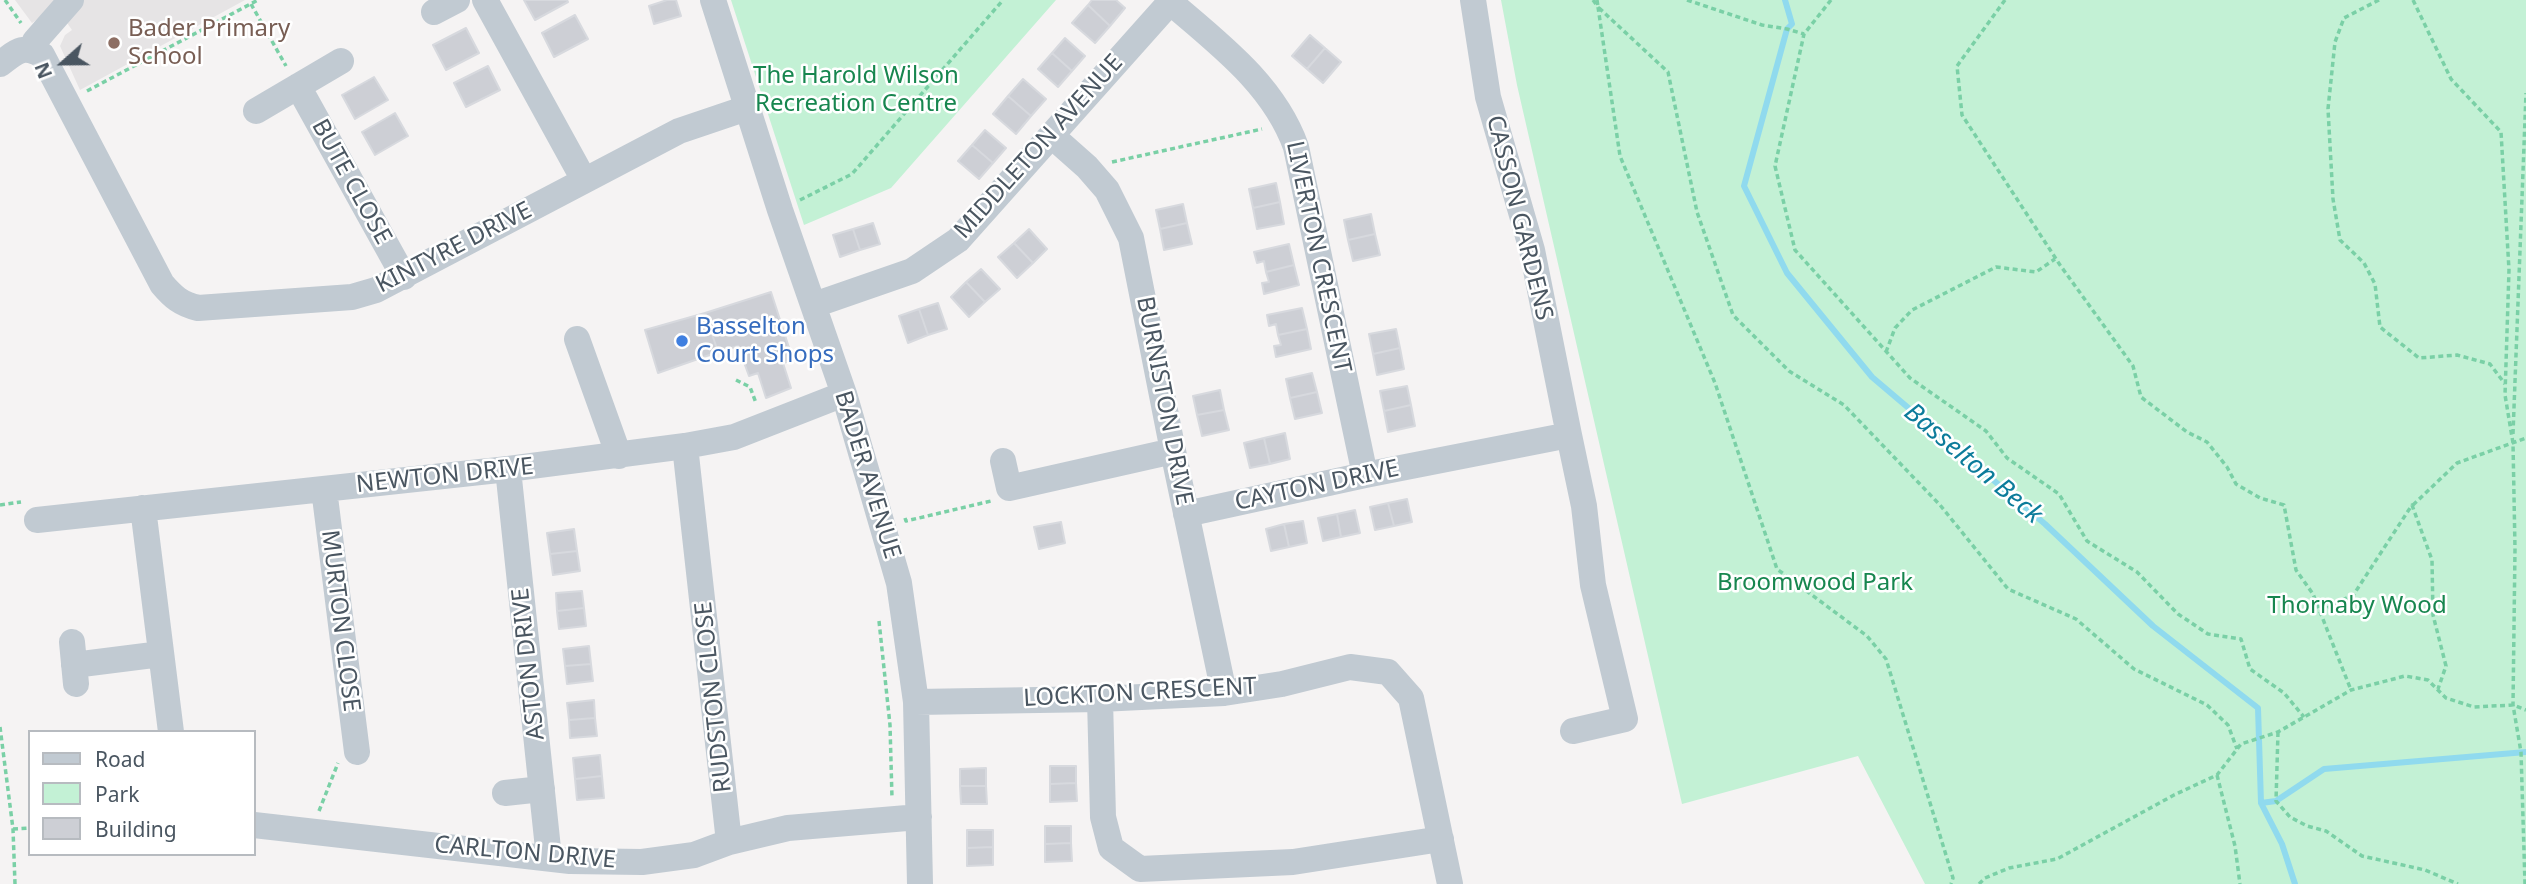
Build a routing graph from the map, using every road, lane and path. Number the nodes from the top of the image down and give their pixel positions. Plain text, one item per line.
1 (71, 0) edge
2 (258, 0) edge
3 (457, 0) edge
4 (485, 0) edge
5 (713, 0) edge
6 (1003, 0) edge
7 (1473, 0) edge
8 (1595, 0) edge
9 (1686, 0) edge
10 (1831, 0) edge
11 (2005, 0) edge
12 (2379, 0) edge
13 (2413, 0) edge
14 (1171, 1) edge
15 (251, 4) junction
16 (1598, 7) junction
17 (434, 12) dead end
18 (1804, 34) junction
19 (32, 50) junction
20 (341, 61) dead end
21 (0, 64) edge
22 (298, 86) junction
23 (2526, 93) edge
24 (67, 101) junction
25 (747, 108) junction
26 (256, 111) dead end
27 (1288, 123) junction
28 (1052, 136) junction
29 (1087, 167) junction
30 (584, 180) junction
31 (780, 210) junction
32 (2056, 258) junction
33 (404, 277) junction
34 (814, 305) junction
35 (577, 339) dead end
36 (1886, 352) junction
37 (736, 380) dead end
38 (2506, 386) junction
39 (844, 394) junction
40 (765, 424) junction
41 (1569, 435) junction
42 (2526, 438) edge
43 (2513, 443) junction
44 (685, 446) junction
45 (1173, 451) junction
46 (619, 456) junction
47 (1003, 461) dead end
48 (508, 470) junction
49 (1365, 475) junction
50 (1009, 488) junction
51 (324, 489) junction
52 (2412, 505) junction
53 (143, 508) junction
54 (880, 514) junction
55 (1186, 514) junction
56 (37, 520) dead end
57 (2320, 612) junction
58 (878, 615) dead end
59 (161, 654) junction
60 (74, 664) dead end
61 (2351, 690) junction
62 (2438, 690) junction
63 (1224, 693) junction
64 (1100, 698) junction
65 (916, 702) junction
66 (2513, 705) junction
67 (2526, 710) edge
68 (2304, 717) junction
69 (0, 727) edge
70 (172, 730) edge
71 (1573, 731) dead end
72 (2278, 732) junction
73 (2237, 749) junction
74 (357, 752) joint
75 (2217, 775) junction
76 (542, 789) junction
77 (505, 793) dead end
78 (919, 817) junction
79 (893, 820) junction
80 (256, 825) edge
81 (28, 828) edge
82 (13, 829) junction
83 (310, 833) junction
84 (1441, 839) junction
85 (729, 842) junction
86 (549, 858) junction
87 (15, 884) edge
88 (920, 884) edge
89 (1450, 884) edge
90 (1951, 884) edge
91 (1979, 884) edge
92 (2240, 884) edge
93 (2458, 884) edge
94 (2525, 884) edge

1 - 19 street
2 - 15 path
3 - 17 street
4 - 30 street
5 - 25 street, BADER AVENUE
6 - 31 path
7 - 41 street, CASSON GARDENS
8 - 16 path
9 - 18 path
10 - 18 path
11 - 32 path
12 - 38 path
13 - 38 path
14 - 27 street, LIVERTON CRESCENT
14 - 28 street, MIDDLETON AVENUE
15 - 22 path
15 - 24 path
16 - 73 path
16 - 90 path
18 - 36 path
19 - 21 street
19 - 24 street, KINTYRE DRIVE
20 - 22 street
22 - 26 street
22 - 33 street, BUTE CLOSE
23 - 43 path
24 - 33 street, KINTYRE DRIVE
25 - 30 street, KINTYRE DRIVE
25 - 31 street, BADER AVENUE
27 - 29 path
27 - 49 street, LIVERTON CRESCENT
28 - 29 street, BURNISTON DRIVE
28 - 34 street, MIDDLETON AVENUE
29 - 45 street, BURNISTON DRIVE
30 - 33 street, KINTYRE DRIVE
31 - 34 street, BADER AVENUE
32 - 36 path
32 - 57 path
34 - 39 street, BADER AVENUE
35 - 46 street
36 - 68 path
37 - 40 path
38 - 43 path
39 - 40 street, NEWTON DRIVE
39 - 54 street, BADER AVENUE
40 - 44 street, NEWTON DRIVE
41 - 49 street, CAYTON DRIVE
41 - 71 street, CASSON GARDENS
42 - 43 path
43 - 52 path
43 - 66 path
44 - 46 street, NEWTON DRIVE
44 - 85 street, RUDSTON CLOSE
45 - 50 street
45 - 55 street, BURNISTON DRIVE
46 - 48 street, NEWTON DRIVE
47 - 50 street
48 - 51 street, NEWTON DRIVE
48 - 76 street, ASTON DRIVE
49 - 55 street, CAYTON DRIVE
50 - 54 path
51 - 53 street, NEWTON DRIVE
51 - 74 street, MURTON CLOSE
52 - 57 path
52 - 62 path
53 - 56 street, NEWTON DRIVE
53 - 59 street
54 - 65 street, BADER AVENUE
55 - 63 street, BURNISTON DRIVE
57 - 61 path
58 - 79 path
59 - 60 street
59 - 70 street
61 - 62 path
61 - 68 path
62 - 66 path
63 - 64 street, LOCKTON CRESCENT
63 - 84 street, LOCKTON CRESCENT
64 - 65 street, LOCKTON CRESCENT
64 - 84 street
65 - 78 street, BADER AVENUE
66 - 67 path
66 - 94 path
68 - 72 path
69 - 82 path
72 - 73 path
72 - 93 path
73 - 75 path
74 - 83 path
75 - 91 path
75 - 92 path
76 - 77 street
76 - 86 street, ASTON DRIVE
78 - 79 street, CARLTON DRIVE
78 - 88 street, BADER AVENUE
79 - 85 street, CARLTON DRIVE
80 - 83 street, CARLTON DRIVE
81 - 82 path
82 - 87 path
83 - 86 street, CARLTON DRIVE
84 - 89 street, LOCKTON CRESCENT
85 - 86 street, CARLTON DRIVE

